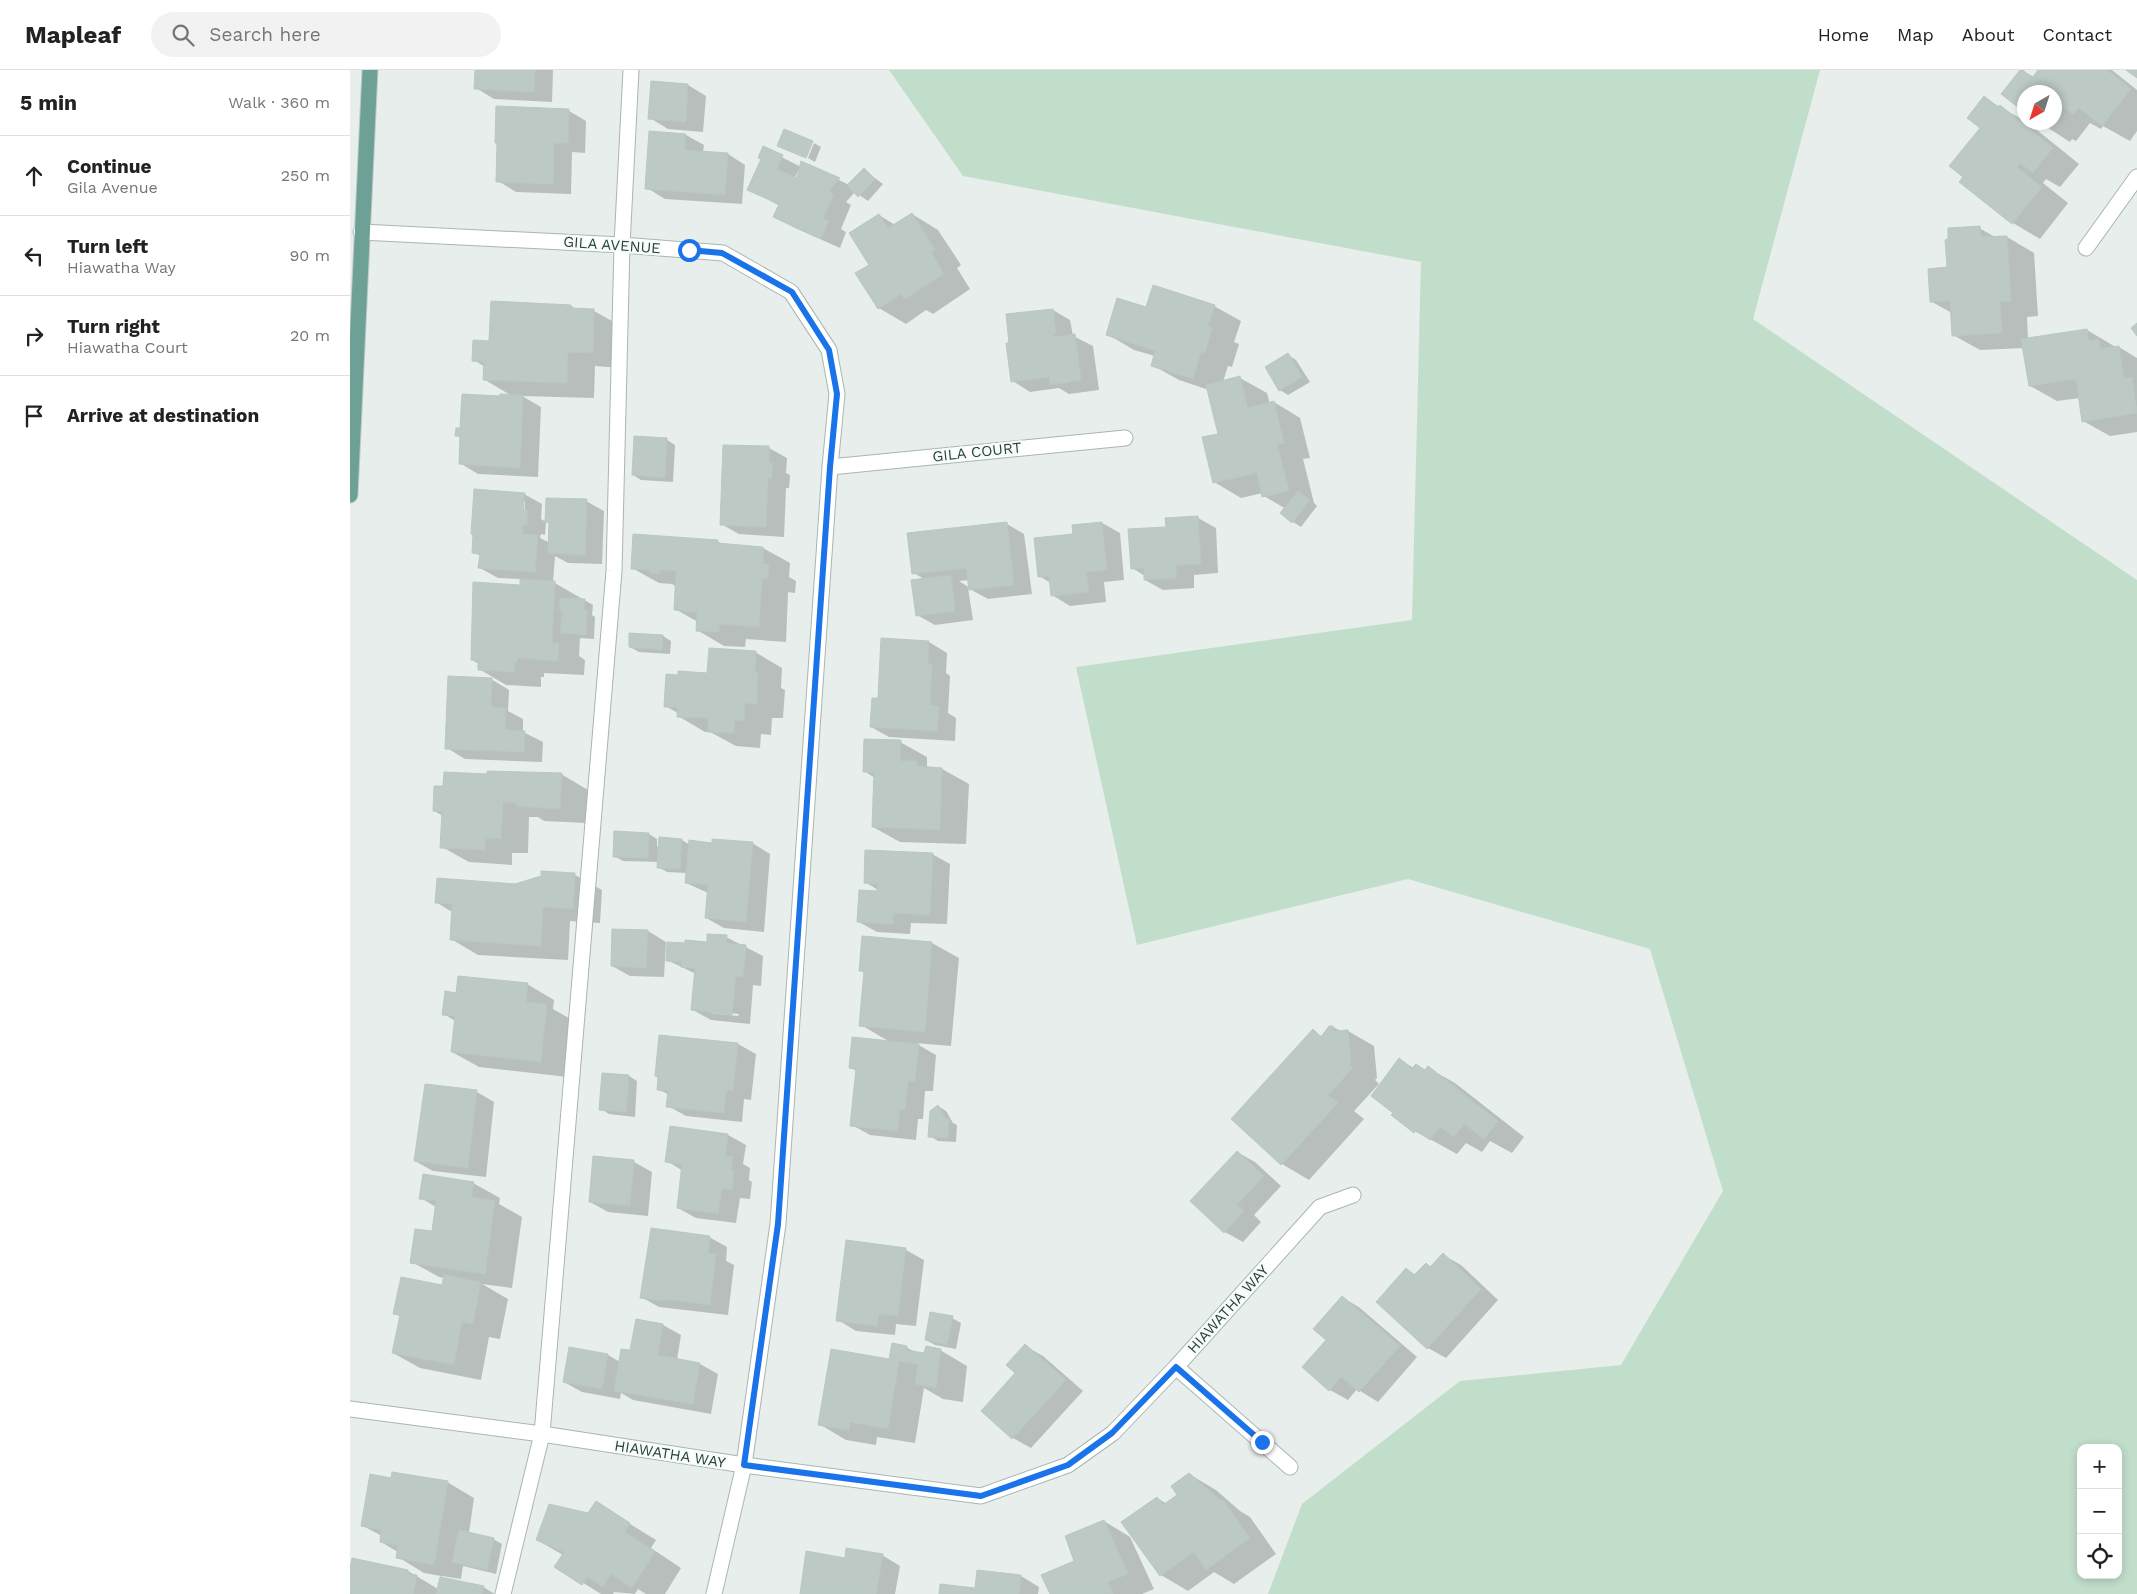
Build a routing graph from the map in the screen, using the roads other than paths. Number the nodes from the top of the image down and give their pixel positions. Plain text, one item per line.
1 (370, 70) edge
2 (631, 70) edge
3 (2137, 177) edge
4 (361, 232) junction
5 (622, 245) junction
6 (2086, 248) dead end
7 (1125, 438) dead end
8 (830, 467) junction
9 (350, 495) edge
10 (1354, 1195) dead end
11 (1176, 1367) junction
12 (350, 1409) edge
13 (542, 1434) junction
14 (744, 1465) junction
15 (1290, 1467) dead end
16 (503, 1594) edge
17 (714, 1594) edge

1 - 4 main road
2 - 5 street
3 - 6 street
4 - 5 street, GILA AVENUE
4 - 9 main road
5 - 8 street, GILA AVENUE
5 - 13 street
7 - 8 street, GILA COURT
8 - 14 street, GILA AVENUE
10 - 11 street, HIAWATHA WAY
11 - 14 street, HIAWATHA WAY
11 - 15 street
12 - 13 street, HIAWATHA WAY
13 - 14 street, HIAWATHA WAY
13 - 16 street
14 - 17 street, GILA AVENUE

